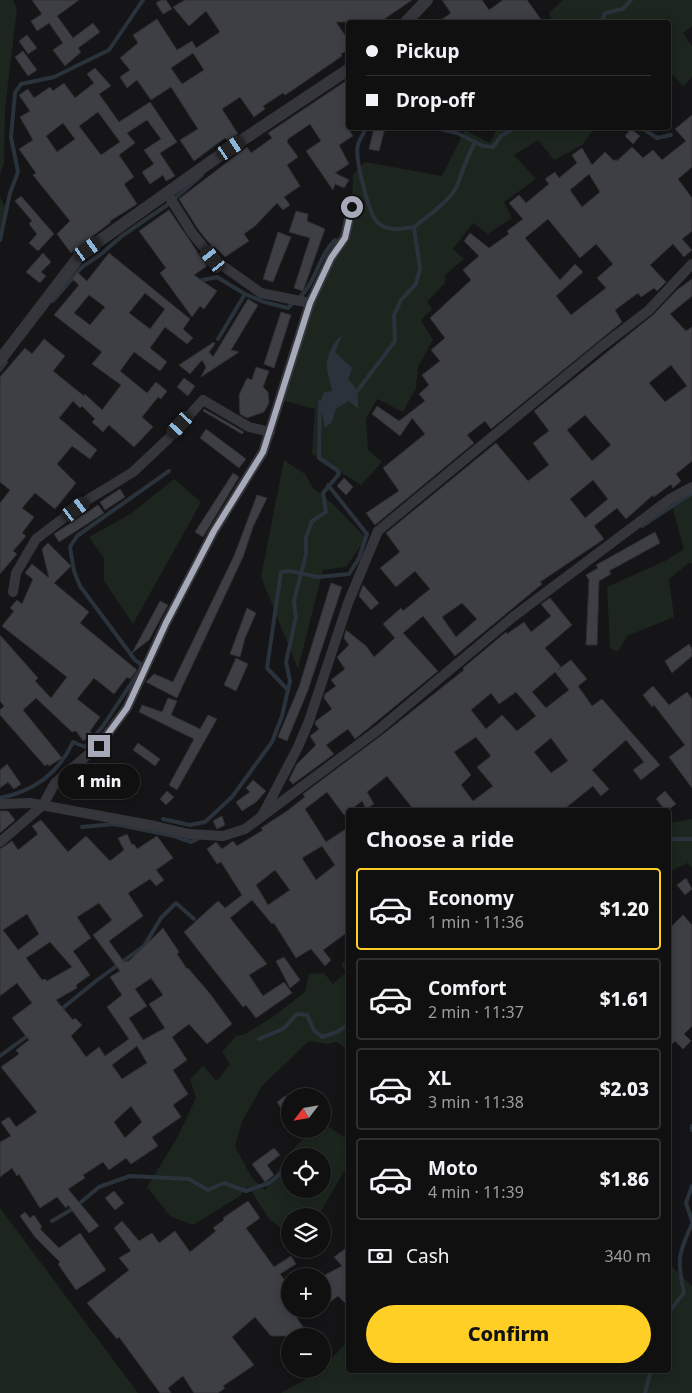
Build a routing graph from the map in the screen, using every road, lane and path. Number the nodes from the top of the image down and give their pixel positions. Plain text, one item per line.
1 (426, 0) edge
2 (408, 20) edge
3 (346, 71) edge
4 (167, 193) junction
5 (352, 207) dead end
6 (692, 264) edge
7 (310, 303) junction
8 (0, 360) edge
9 (270, 432) junction
10 (692, 487) edge
11 (14, 592) dead end
12 (0, 804) edge
13 (42, 806) junction
14 (260, 818) junction
15 (0, 842) edge

1 - 2 street
3 - 4 street
4 - 7 street
4 - 8 street
5 - 7 street
6 - 14 street
7 - 9 street
9 - 11 street
9 - 13 street
10 - 14 street
12 - 13 street
13 - 14 street
13 - 15 street

